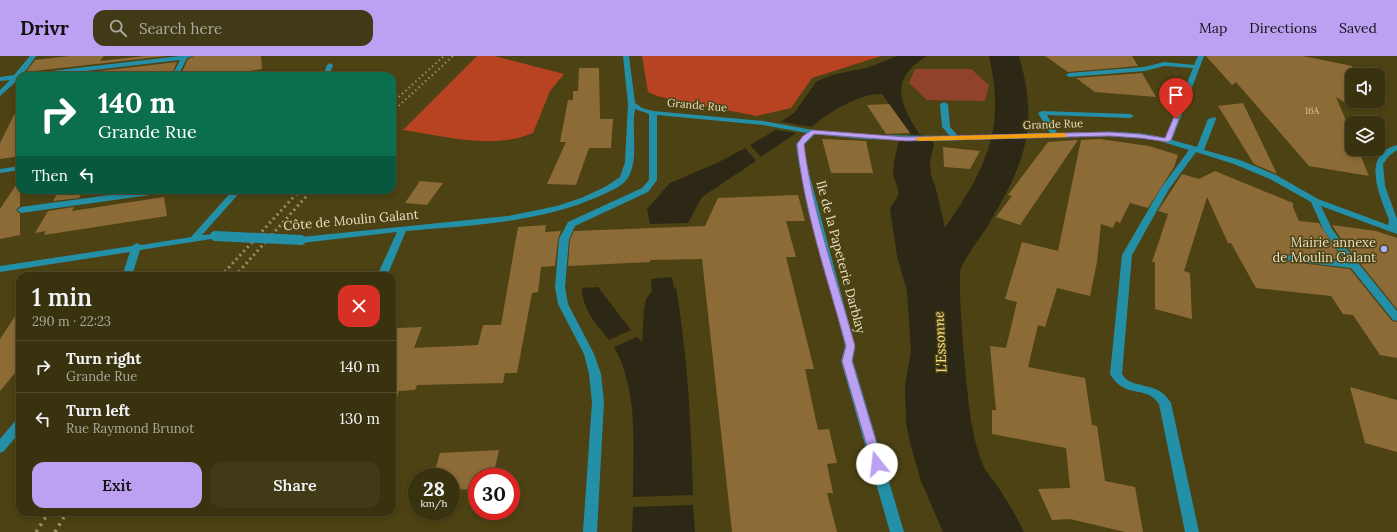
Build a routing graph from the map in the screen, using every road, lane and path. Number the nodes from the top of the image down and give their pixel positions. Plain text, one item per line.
1 (33, 56) edge
2 (626, 56) edge
3 (1201, 56) edge
4 (187, 57) edge
5 (330, 65) dead end
6 (1197, 66) junction
7 (22, 72) edge
8 (59, 72) edge
9 (177, 72) edge
10 (327, 72) edge
11 (1069, 75) dead end
12 (16, 77) edge
13 (0, 79) edge
14 (16, 79) edge
15 (0, 94) edge
16 (632, 104) junction
17 (944, 104) dead end
18 (653, 113) junction
19 (1130, 116) dead end
20 (1212, 119) dead end
21 (812, 132) junction
22 (1055, 136) junction
23 (956, 138) junction
24 (1168, 140) junction
25 (1397, 147) edge
26 (1197, 149) junction
27 (16, 169) edge
28 (0, 171) edge
29 (136, 194) edge
30 (234, 194) edge
31 (1315, 201) junction
32 (21, 210) dead end
33 (403, 229) junction
34 (1394, 230) edge
35 (196, 238) junction
36 (137, 246) junction
37 (1286, 258) dead end
38 (1356, 266) junction
39 (0, 269) edge
40 (129, 272) edge
41 (384, 272) edge
42 (1397, 318) edge
43 (16, 429) edge
44 (0, 448) edge
45 (590, 532) edge
46 (897, 532) edge
47 (1192, 532) edge

1 - 7 street
2 - 16 street
3 - 6 street
4 - 8 street
4 - 9 street
5 - 10 street
6 - 11 street
6 - 24 street
12 - 13 street
14 - 15 street
16 - 18 street, Grande Rue
16 - 33 street, Côte de Moulin Galant
17 - 23 street
18 - 21 street, Grande Rue
18 - 45 street
19 - 22 street
20 - 26 street
21 - 23 street, Grande Rue
21 - 46 street, Ile de la Papeterie Darblay
22 - 23 street, Grande Rue
22 - 24 street, Grande Rue
24 - 26 street, Grande Rue
25 - 34 street
26 - 31 street, Grande Rue
26 - 47 street
27 - 28 street
29 - 32 street
30 - 35 street
31 - 34 street, Grande Rue
31 - 38 street
33 - 35 street, Côte de Moulin Galant, bridge
33 - 41 street
35 - 36 street, Côte de Moulin Galant
36 - 39 street, Côte de Moulin Galant
36 - 40 street
37 - 38 street
38 - 42 street
43 - 44 street

